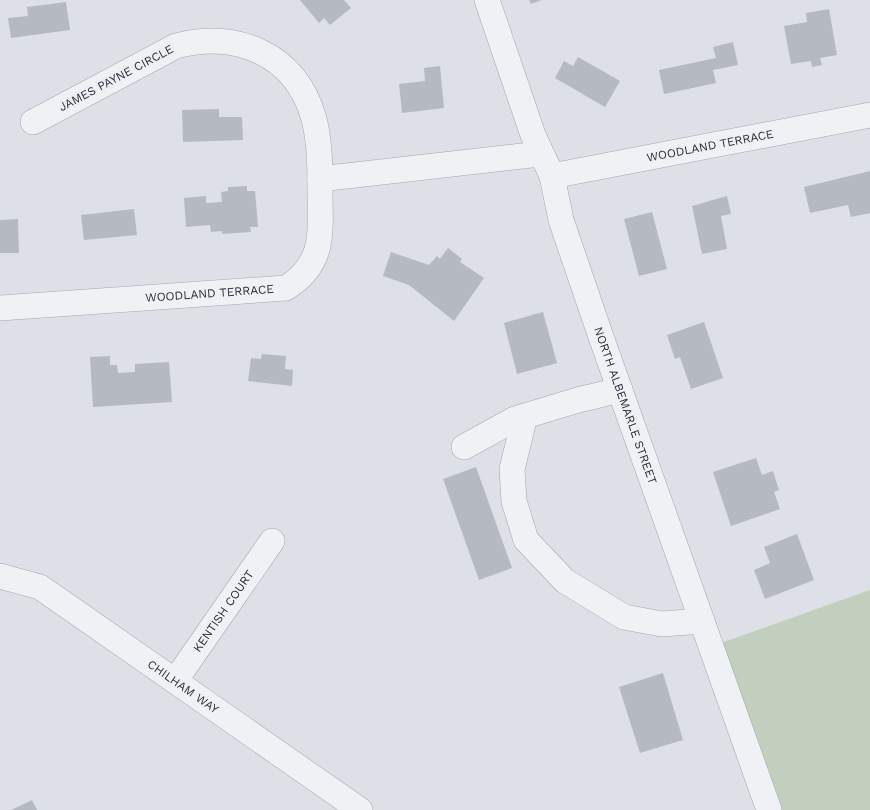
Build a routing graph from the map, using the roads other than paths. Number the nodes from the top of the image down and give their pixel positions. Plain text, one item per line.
1 (487, 0) edge
2 (870, 115) edge
3 (33, 122) dead end
4 (540, 154) junction
5 (552, 176) junction
6 (320, 179) junction
7 (0, 308) edge
8 (620, 390) junction
9 (525, 416) junction
10 (464, 446) dead end
11 (272, 540) dead end
12 (0, 576) edge
13 (702, 621) junction
14 (174, 681) junction
15 (360, 810) edge
16 (769, 810) edge

1 - 4 street, NORTH ALBEMARLE STREET
2 - 5 street, WOODLAND TERRACE
3 - 6 street, JAMES PAYNE CIRCLE
4 - 5 street, NORTH ALBEMARLE STREET
4 - 6 street
5 - 8 street, NORTH ALBEMARLE STREET
6 - 7 street, WOODLAND TERRACE
8 - 9 street
8 - 13 street, NORTH ALBEMARLE STREET
9 - 10 street
9 - 13 street
11 - 14 street, KENTISH COURT
12 - 14 street, CHILHAM WAY
13 - 16 street, NORTH ALBEMARLE STREET
14 - 15 street, CHILHAM WAY

